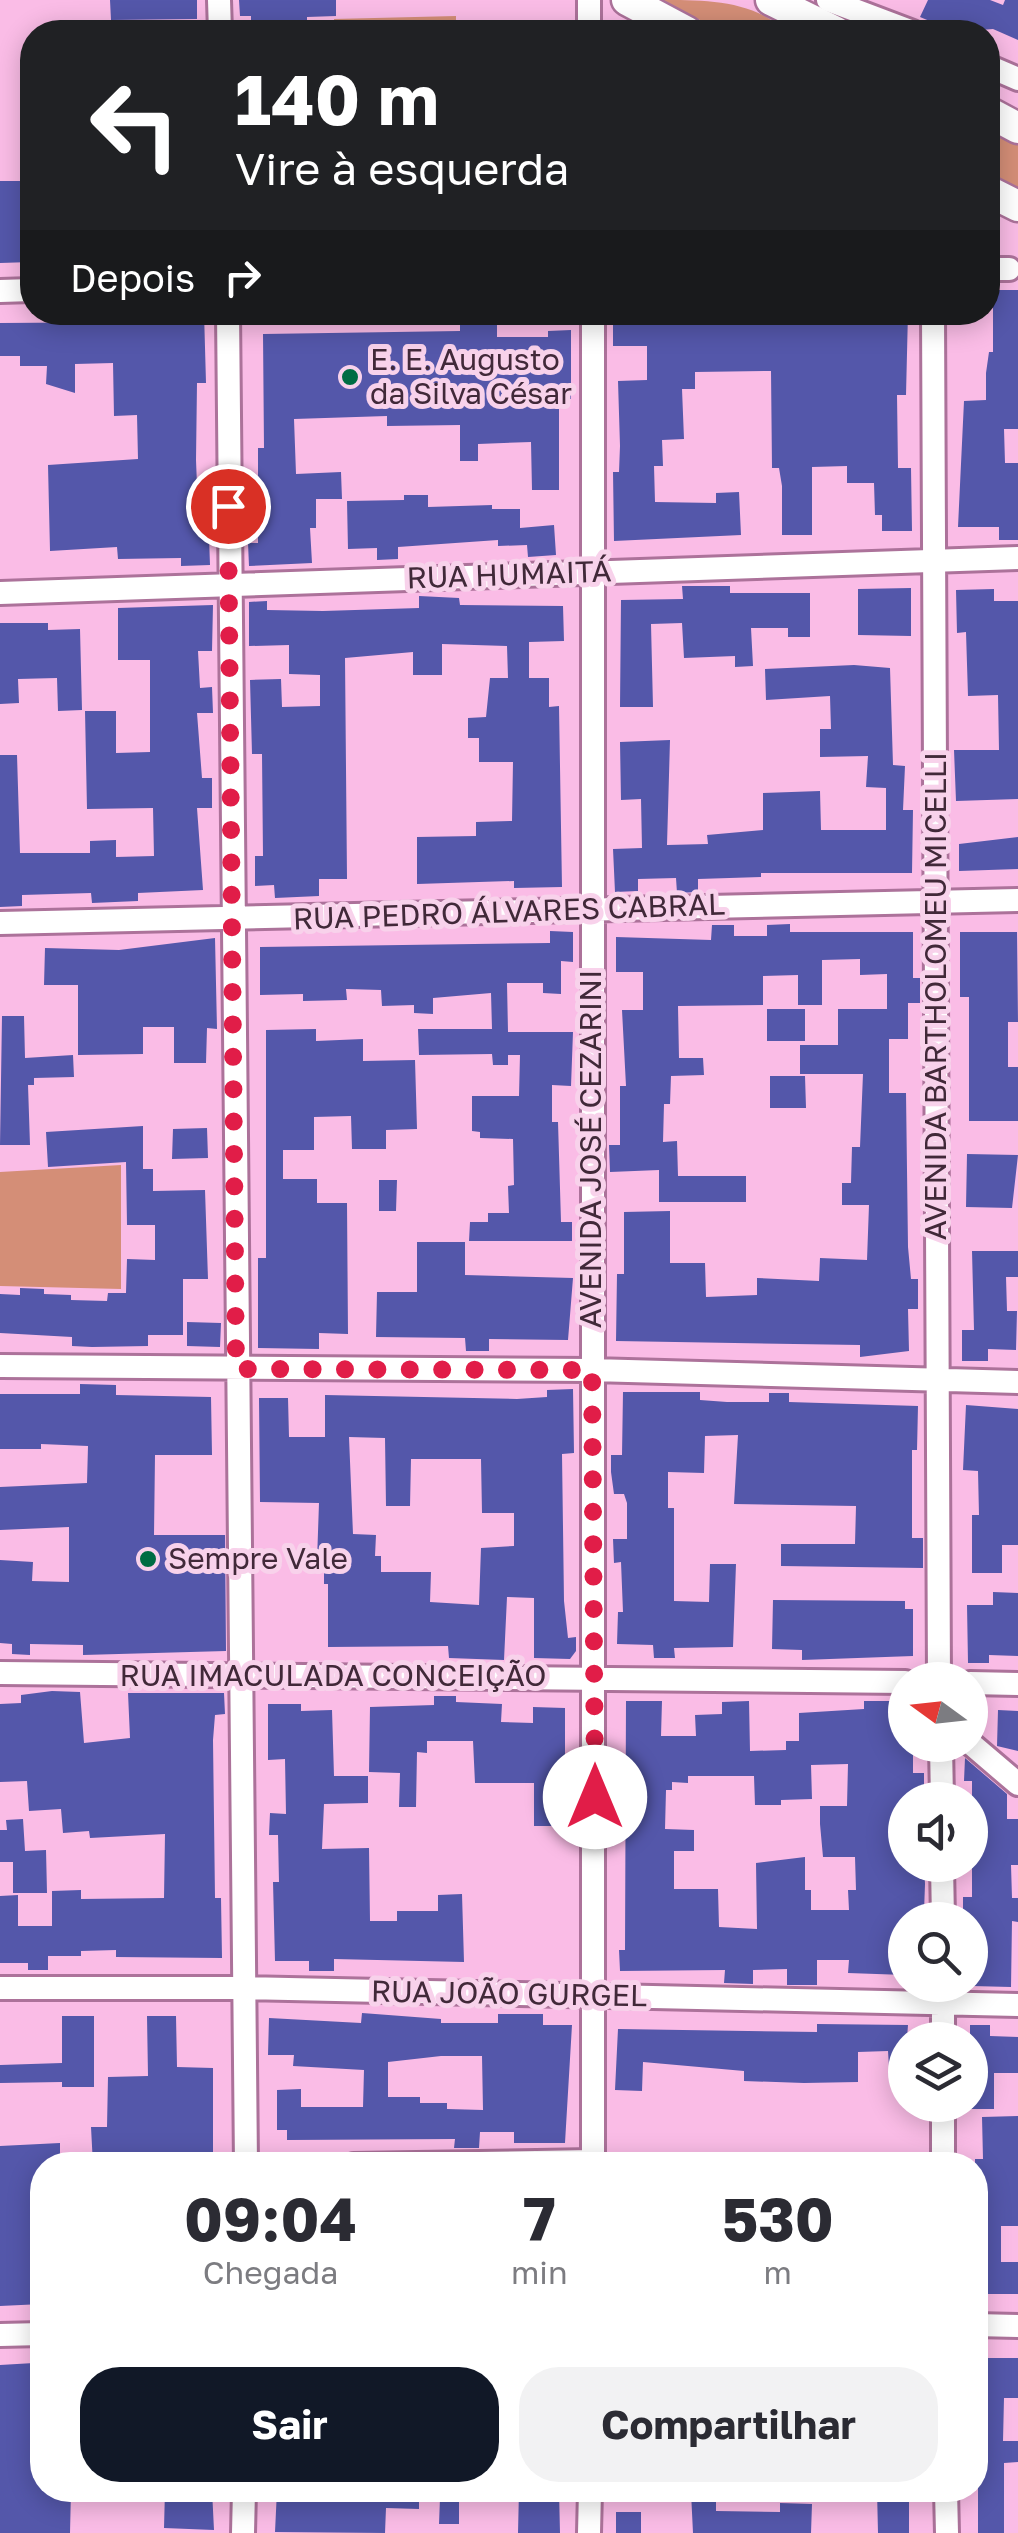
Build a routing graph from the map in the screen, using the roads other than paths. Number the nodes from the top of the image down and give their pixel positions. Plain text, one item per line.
1 (627, 0) edge
2 (770, 0) edge
3 (819, 17) edge
4 (664, 20) edge
5 (228, 325) edge
6 (593, 325) edge
7 (933, 325) edge
8 (1018, 558) edge
9 (932, 561) junction
10 (590, 573) junction
11 (228, 584) junction
12 (0, 593) edge
13 (1018, 900) edge
14 (934, 901) junction
15 (590, 910) junction
16 (231, 920) junction
17 (0, 924) edge
18 (0, 1366) edge
19 (236, 1369) junction
20 (592, 1370) junction
21 (939, 1380) junction
22 (1018, 1382) edge
23 (939, 1662) edge
24 (0, 1673) edge
25 (239, 1677) junction
26 (595, 1678) junction
27 (888, 1682) edge
28 (988, 1684) edge
29 (1018, 1684) edge
30 (988, 1758) edge
31 (1018, 1784) edge
32 (0, 1988) edge
33 (245, 1988) junction
34 (888, 1993) edge
35 (596, 1996) junction
36 (988, 2000) edge
37 (1018, 2005) edge
38 (943, 2122) edge
39 (246, 2152) edge
40 (594, 2152) edge
41 (943, 2152) edge
42 (988, 2325) edge
43 (1018, 2326) edge
44 (30, 2334) edge
45 (0, 2335) edge
46 (244, 2502) edge
47 (589, 2502) edge
48 (946, 2502) edge
49 (244, 2533) edge
50 (588, 2533) edge
51 (947, 2533) edge

1 - 4 street
2 - 3 street
5 - 11 street
6 - 10 street, AVENIDA JOSÉ CEZARINI
7 - 9 street, AVENIDA BARTHOLOMEU MICELLI
8 - 9 street, RUA HUMAITÁ
9 - 10 street, RUA HUMAITÁ
9 - 14 street, AVENIDA BARTHOLOMEU MICELLI
10 - 11 street, RUA HUMAITÁ
10 - 15 street, AVENIDA JOSÉ CEZARINI
11 - 12 street, RUA HUMAITÁ
11 - 16 street
13 - 14 street, RUA PEDRO ÁLVARES CABRAL
14 - 15 street, RUA PEDRO ÁLVARES CABRAL
14 - 21 street, AVENIDA BARTHOLOMEU MICELLI
15 - 16 street, RUA PEDRO ÁLVARES CABRAL
15 - 20 street, AVENIDA JOSÉ CEZARINI
16 - 17 street, RUA PEDRO ÁLVARES CABRAL
16 - 19 street
18 - 19 street
19 - 20 street
19 - 25 street
20 - 21 street
20 - 26 street, AVENIDA JOSÉ CEZARINI
21 - 22 street
21 - 23 street, AVENIDA BARTHOLOMEU MICELLI
24 - 25 street, RUA IMACULADA CONCEIÇÃO
25 - 26 street, RUA IMACULADA CONCEIÇÃO
25 - 33 street
26 - 27 street, RUA IMACULADA CONCEIÇÃO
26 - 35 street, AVENIDA JOSÉ CEZARINI
28 - 29 street
30 - 31 street
32 - 33 street, RUA JOÃO GURGEL
33 - 35 street, RUA JOÃO GURGEL
33 - 39 street
34 - 35 street, RUA JOÃO GURGEL
35 - 40 street, AVENIDA JOSÉ CEZARINI
36 - 37 street, RUA JOÃO GURGEL
38 - 41 street
42 - 43 street
44 - 45 street
46 - 49 street
47 - 50 street
48 - 51 street

